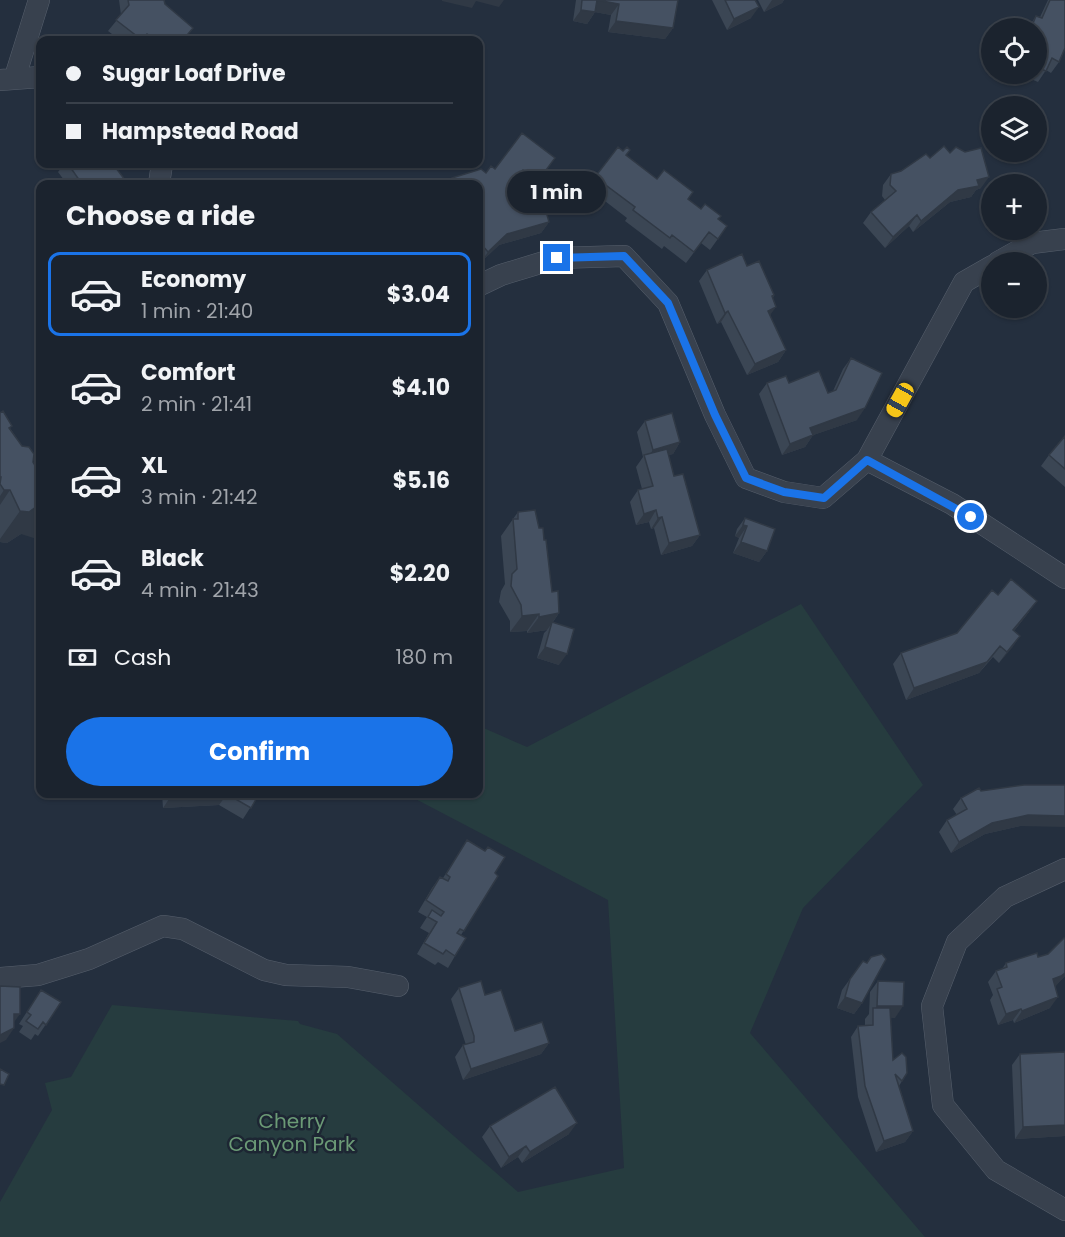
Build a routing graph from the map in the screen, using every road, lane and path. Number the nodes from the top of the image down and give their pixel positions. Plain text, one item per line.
1 (39, 0) edge
2 (36, 76) edge
3 (8, 79) edge
4 (1065, 239) edge
5 (1016, 252) edge
6 (981, 272) edge
7 (483, 284) edge
8 (867, 460) junction
9 (1065, 578) edge
10 (1065, 868) edge
11 (0, 978) edge
12 (398, 987) dead end
13 (1065, 1210) edge

1 - 3 street
2 - 3 street
4 - 5 street
6 - 8 street
7 - 8 street
8 - 9 street
10 - 13 street
11 - 12 street

